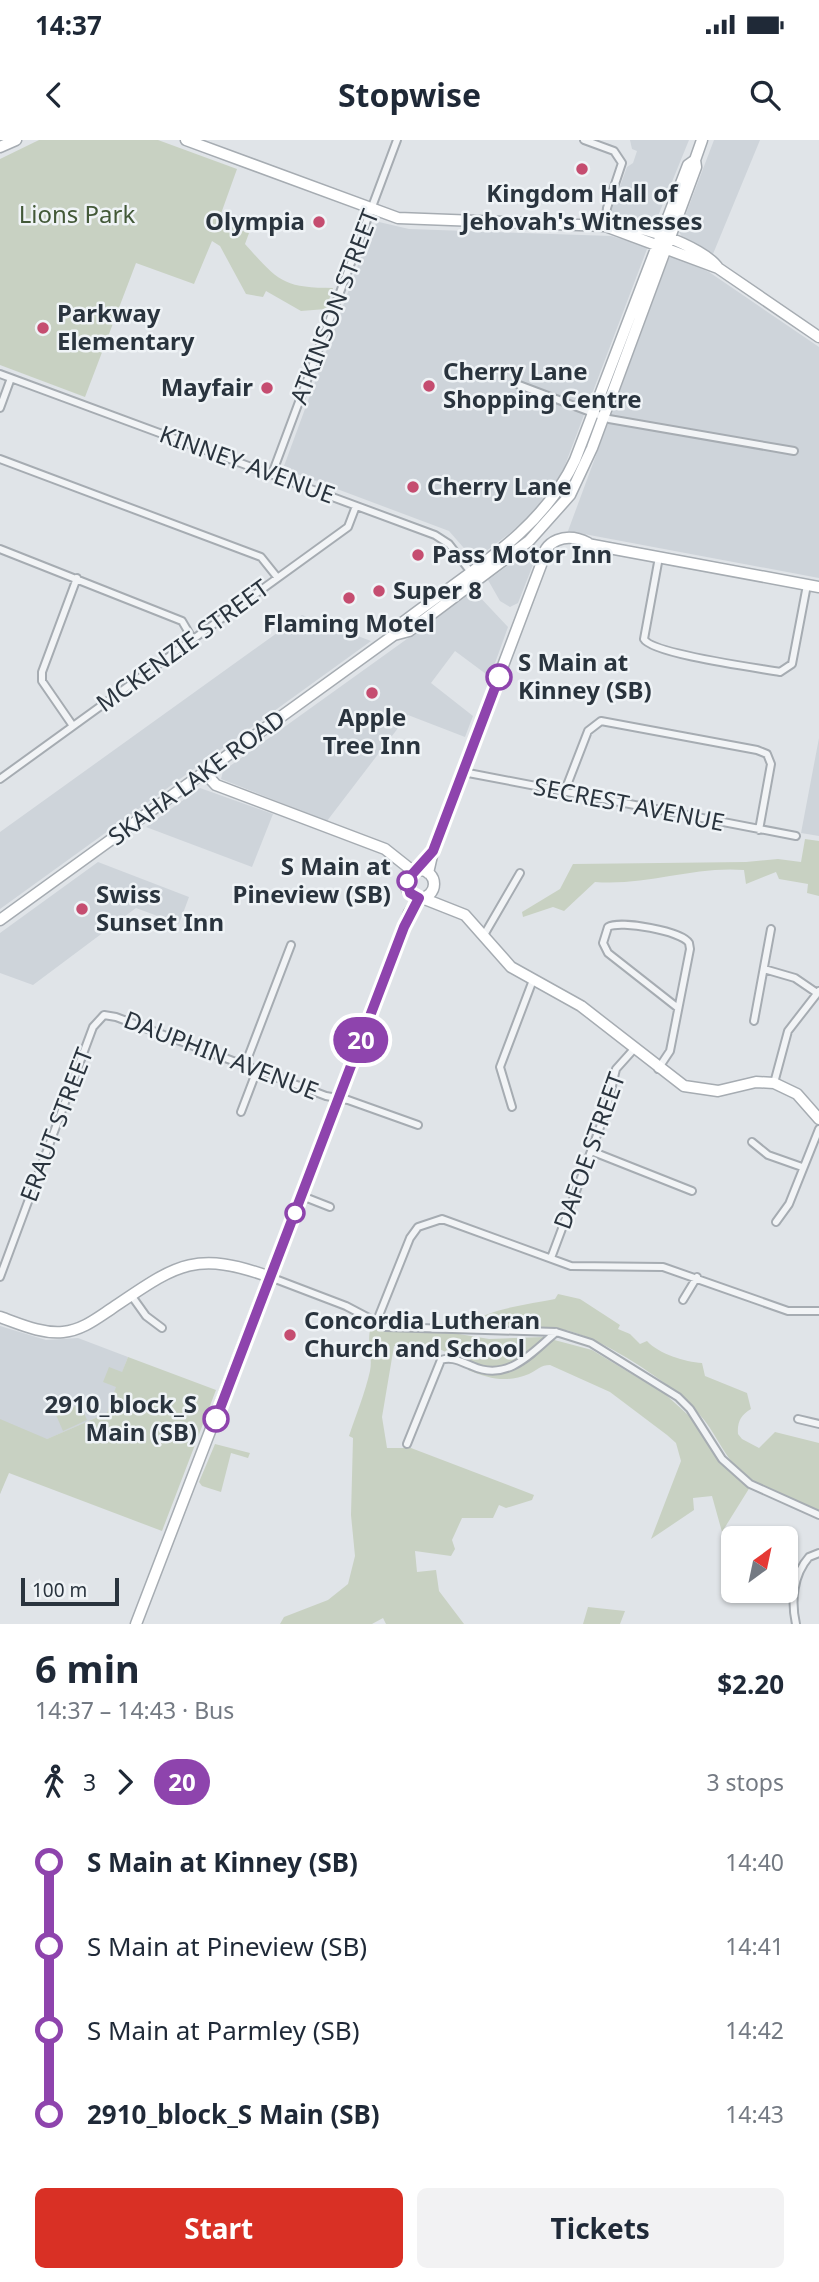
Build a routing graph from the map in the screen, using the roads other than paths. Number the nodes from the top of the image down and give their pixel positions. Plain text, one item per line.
1 (16, 140) edge
2 (186, 140) edge
3 (397, 140) edge
4 (584, 140) edge
5 (702, 140) edge
6 (0, 147) edge
7 (371, 210) junction
8 (605, 226) junction
9 (663, 241) junction
10 (819, 337) edge
11 (0, 373) edge
12 (11, 378) junction
13 (519, 385) dead end
14 (0, 408) edge
15 (598, 415) junction
16 (794, 452) dead end
17 (0, 459) edge
18 (272, 474) junction
19 (356, 506) junction
20 (554, 516) junction
21 (562, 539) junction
22 (0, 549) edge
23 (659, 557) junction
24 (473, 576) junction
25 (77, 578) junction
26 (277, 578) junction
27 (807, 585) junction
28 (819, 587) edge
29 (192, 638) junction
30 (73, 726) junction
31 (214, 766) junction
32 (463, 772) junction
33 (205, 773) junction
34 (0, 779) edge
35 (219, 786) junction
36 (564, 793) junction
37 (759, 830) junction
38 (796, 836) dead end
39 (520, 873) dead end
40 (417, 874) junction
41 (434, 886) junction
42 (417, 896) junction
43 (451, 907) junction
44 (0, 920) edge
45 (771, 929) dead end
46 (484, 935) junction
47 (291, 945) dead end
48 (764, 969) junction
49 (533, 980) junction
50 (818, 992) edge
51 (678, 1008) junction
52 (104, 1016) joint
53 (754, 1021) dead end
54 (635, 1049) junction
55 (245, 1065) junction
56 (659, 1069) junction
57 (257, 1070) junction
58 (774, 1083) junction
59 (338, 1100) junction
60 (512, 1107) dead end
61 (241, 1112) dead end
62 (819, 1119) edge
63 (418, 1125) dead end
64 (819, 1129) edge
65 (752, 1142) dead end
66 (591, 1151) junction
67 (803, 1167) junction
68 (692, 1191) dead end
69 (302, 1196) junction
70 (330, 1207) dead end
71 (776, 1222) dead end
72 (551, 1258) junction
73 (0, 1277) edge
74 (270, 1277) junction
75 (697, 1277) junction
76 (131, 1295) junction
77 (683, 1300) dead end
78 (819, 1311) edge
79 (0, 1317) edge
80 (376, 1323) junction
81 (162, 1328) dead end
82 (556, 1332) junction
83 (798, 1419) dead end
84 (819, 1424) edge
85 (407, 1444) dead end
86 (819, 1515) edge
87 (819, 1553) edge
88 (136, 1624) edge
89 (796, 1624) edge

1 - 6 street
2 - 7 street
3 - 7 street, ATKINSON STREET
4 - 8 street
5 - 9 street
7 - 8 street
7 - 18 street, ATKINSON STREET
8 - 9 street
9 - 10 street
9 - 15 street
11 - 12 street, KINNEY AVENUE
12 - 14 street
12 - 18 street, KINNEY AVENUE
13 - 15 street
15 - 16 street
15 - 20 street, SKAHA LAKE ROAD
15 - 24 street, SKAHA LAKE ROAD
17 - 26 street
18 - 19 street, KINNEY AVENUE
19 - 24 street, KINNEY AVENUE
19 - 26 street, MCKENZIE STREET
20 - 21 street
20 - 24 street, SKAHA LAKE ROAD
21 - 23 street
21 - 32 street
22 - 25 street
23 - 27 street
23 - 27 street
24 - 31 street, SKAHA LAKE ROAD
25 - 29 street
25 - 30 street
26 - 29 street, MCKENZIE STREET
27 - 28 street
29 - 30 street, MCKENZIE STREET
30 - 34 street, MCKENZIE STREET
31 - 33 street, SKAHA LAKE ROAD
31 - 35 street
32 - 36 street, SECREST AVENUE
32 - 40 street
33 - 35 street
33 - 44 street, SKAHA LAKE ROAD
35 - 40 street
36 - 37 street, SECREST AVENUE
36 - 37 street
37 - 38 street, SECREST AVENUE
39 - 46 street
40 - 41 street
40 - 42 street
41 - 42 street
41 - 43 street
42 - 43 street
42 - 59 street
43 - 46 street
45 - 48 street
46 - 49 street
47 - 55 street
48 - 50 street
48 - 53 street
49 - 54 street
49 - 60 street
50 - 58 street
51 - 51 street
51 - 56 street
52 - 55 street, DAUPHIN AVENUE
52 - 73 street, ERAUT STREET
54 - 56 street
54 - 66 street, DAFOE STREET
55 - 57 street, DAUPHIN AVENUE
56 - 58 street
57 - 59 street, DAUPHIN AVENUE
57 - 61 street
58 - 62 street
59 - 63 street, DAUPHIN AVENUE
59 - 69 street
64 - 67 street
65 - 67 street
66 - 68 street
66 - 72 street, DAFOE STREET
67 - 71 street
69 - 70 street
69 - 74 street
72 - 75 street
72 - 80 street
74 - 76 street
74 - 80 street
74 - 88 street
75 - 77 street
75 - 78 street
76 - 79 street
76 - 81 street
80 - 82 street
82 - 85 street
82 - 86 street
83 - 84 street
87 - 89 street

